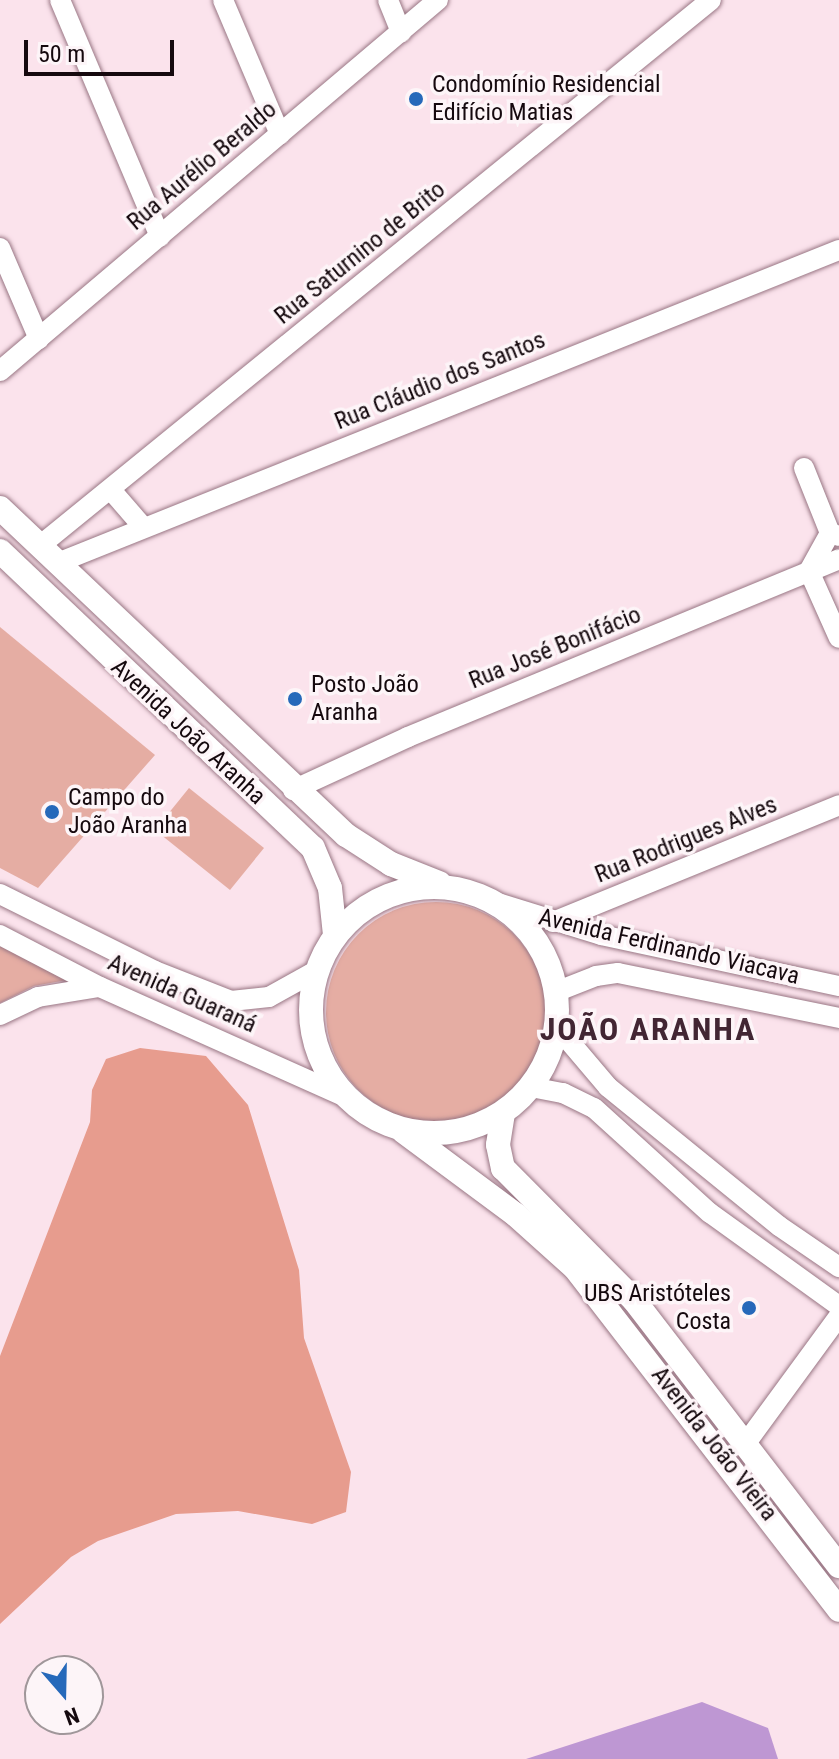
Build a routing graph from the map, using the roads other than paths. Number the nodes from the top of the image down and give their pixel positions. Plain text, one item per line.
1 (60, 0) edge
2 (223, 0) edge
3 (388, 0) edge
4 (438, 0) edge
5 (711, 0) edge
6 (401, 32) junction
7 (280, 134) junction
8 (160, 237) junction
9 (0, 248) edge
10 (839, 250) edge
11 (39, 339) junction
12 (0, 371) edge
13 (804, 468) dead end
14 (111, 490) junction
15 (0, 508) edge
16 (143, 527) junction
17 (835, 534) edge
18 (42, 544) junction
19 (0, 551) edge
20 (839, 559) edge
21 (60, 562) junction
22 (809, 571) junction
23 (839, 638) edge
24 (293, 790) junction
25 (839, 805) edge
26 (446, 886) junction
27 (0, 894) edge
28 (501, 904) junction
29 (553, 922) junction
30 (0, 935) edge
31 (335, 935) junction
32 (316, 971) junction
33 (839, 986) edge
34 (100, 987) junction
35 (558, 991) junction
36 (0, 1015) edge
37 (839, 1018) edge
38 (558, 1028) junction
39 (531, 1087) junction
40 (344, 1096) junction
41 (503, 1113) junction
42 (401, 1129) junction
43 (839, 1267) edge
44 (839, 1306) edge
45 (839, 1316) edge
46 (746, 1443) junction
47 (839, 1566) edge
48 (839, 1610) edge

1 - 8 street
2 - 7 street
3 - 6 street
4 - 6 street, Rua Aurélio Beraldo
5 - 14 street, Rua Saturnino de Brito
6 - 7 street, Rua Aurélio Beraldo
7 - 8 street, Rua Aurélio Beraldo
8 - 11 street, Rua Aurélio Beraldo
9 - 11 street
10 - 16 street, Rua Cláudio dos Santos
11 - 12 street, Rua Aurélio Beraldo
13 - 17 street
14 - 16 street
14 - 18 street, Rua Saturnino de Brito
15 - 18 main road, Avenida João Aranha
16 - 21 street, Rua Cláudio dos Santos
17 - 22 street
18 - 21 main road, Avenida João Aranha
19 - 31 main road, Avenida João Aranha
20 - 22 street, Rua José Bonifácio
21 - 24 main road, Avenida João Aranha
22 - 23 street
22 - 24 street, Rua José Bonifácio
24 - 26 main road, Avenida João Aranha
25 - 29 street, Rua Rodrigues Alves
26 - 28 main road
26 - 31 main road
27 - 32 street, Avenida Guaraná
28 - 29 street, Avenida Ferdinando Viacava
28 - 35 main road
29 - 33 street, Avenida Ferdinando Viacava
30 - 34 street, Avenida Guaraná
31 - 32 main road
32 - 40 main road
34 - 36 street
34 - 40 street, Avenida Guaraná
35 - 37 street, Avenida Ferdinando Viacava
35 - 38 main road
38 - 39 main road
38 - 43 street
39 - 41 main road
39 - 44 street
40 - 42 main road
41 - 42 main road
41 - 46 main road, Avenida João Vieira
42 - 48 main road, Avenida João Vieira
45 - 46 street
46 - 47 main road, Avenida João Vieira

